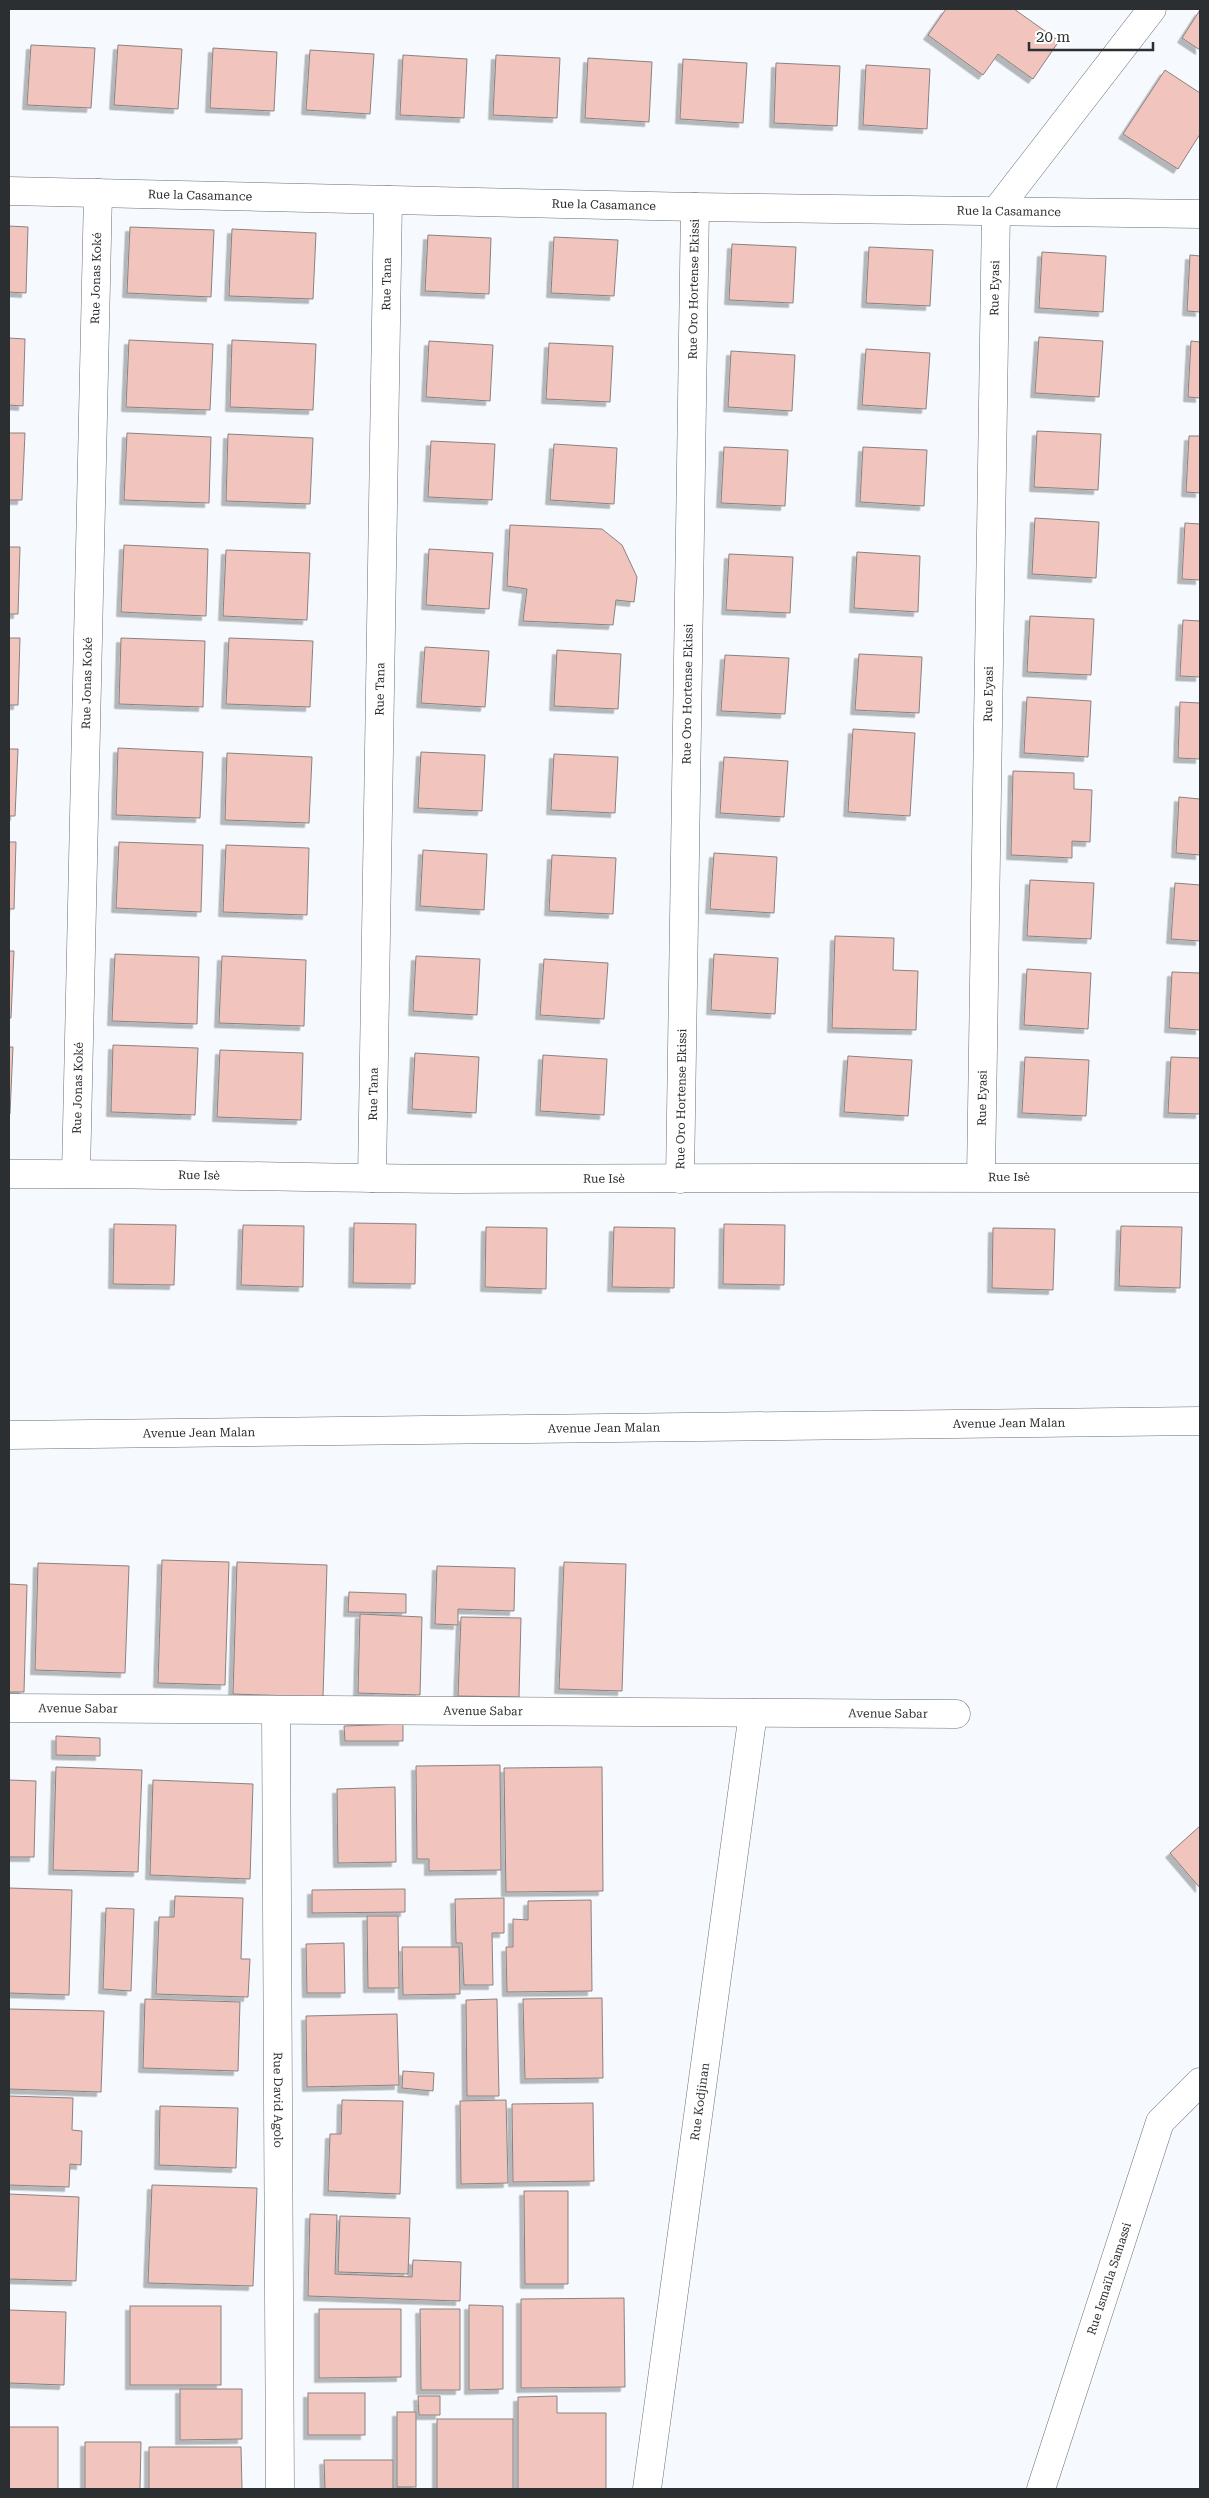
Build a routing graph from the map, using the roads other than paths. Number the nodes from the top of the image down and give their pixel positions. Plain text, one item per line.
1 (1152, 9) edge
2 (9, 191) edge
3 (98, 193) junction
4 (388, 200) junction
5 (695, 208) junction
6 (996, 211) junction
7 (1200, 214) edge
8 (76, 1173) junction
9 (9, 1174) edge
10 (981, 1176) junction
11 (372, 1178) junction
12 (1200, 1178) edge
13 (680, 1179) junction
14 (1200, 1421) edge
15 (9, 1435) edge
16 (9, 1708) edge
17 (276, 1710) junction
18 (753, 1713) junction
19 (956, 1714) dead end
20 (1200, 2082) edge
21 (280, 2489) edge
22 (647, 2489) edge
23 (1041, 2489) edge

1 - 6 street
2 - 3 street, Rue la Casamance
3 - 4 street, Rue la Casamance
3 - 8 street, Rue Jonas Koké
4 - 5 street, Rue la Casamance
4 - 11 street, Rue Tana
5 - 6 street, Rue la Casamance
5 - 13 street, Rue Oro Hortense Ekissi
6 - 7 street, Rue la Casamance
6 - 10 street, Rue Eyasi
8 - 9 street, Rue Isè
8 - 11 street, Rue Isè
10 - 12 street, Rue Isè
10 - 13 street, Rue Isè
11 - 13 street, Rue Isè
14 - 15 street, Avenue Jean Malan
16 - 17 street, Avenue Sabar
17 - 18 street, Avenue Sabar
17 - 21 street, Rue David Agolo
18 - 19 street, Avenue Sabar
18 - 22 street, Rue Kodjinan
20 - 23 street, Rue Ismaïla Samassi

